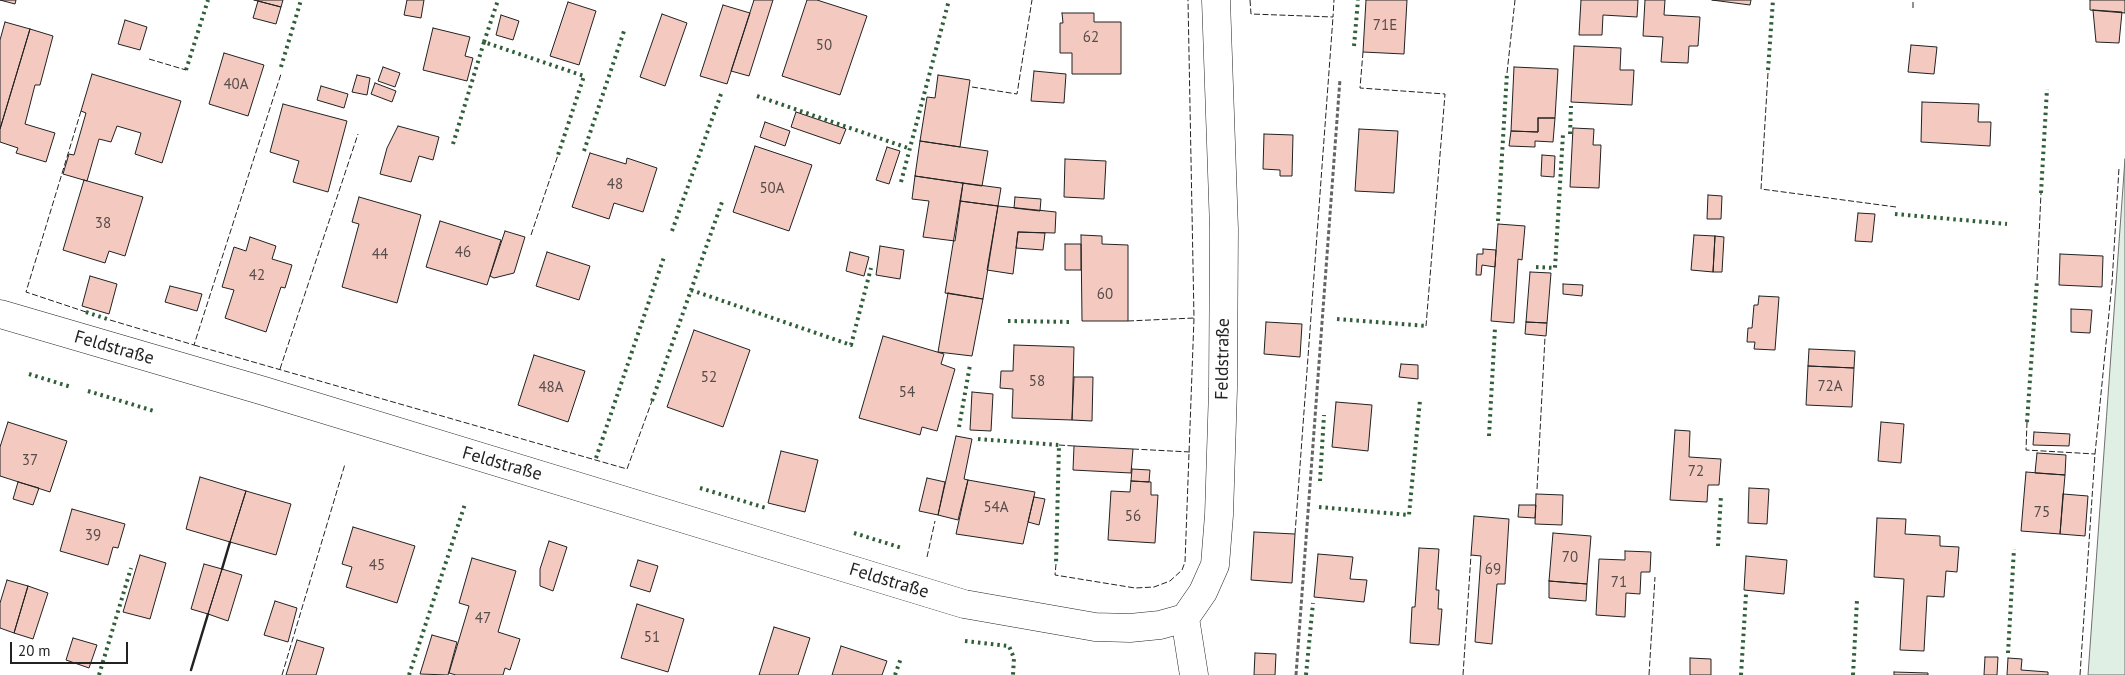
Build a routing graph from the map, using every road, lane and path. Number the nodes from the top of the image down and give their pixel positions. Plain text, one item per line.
1 (1216, 0) edge
2 (1340, 79) dead end
3 (0, 314) edge
4 (1185, 618) junction
5 (1194, 675) edge
6 (1296, 675) edge

1 - 4 street, Feldstraße
2 - 6 path
3 - 4 street, Feldstraße
4 - 5 street

